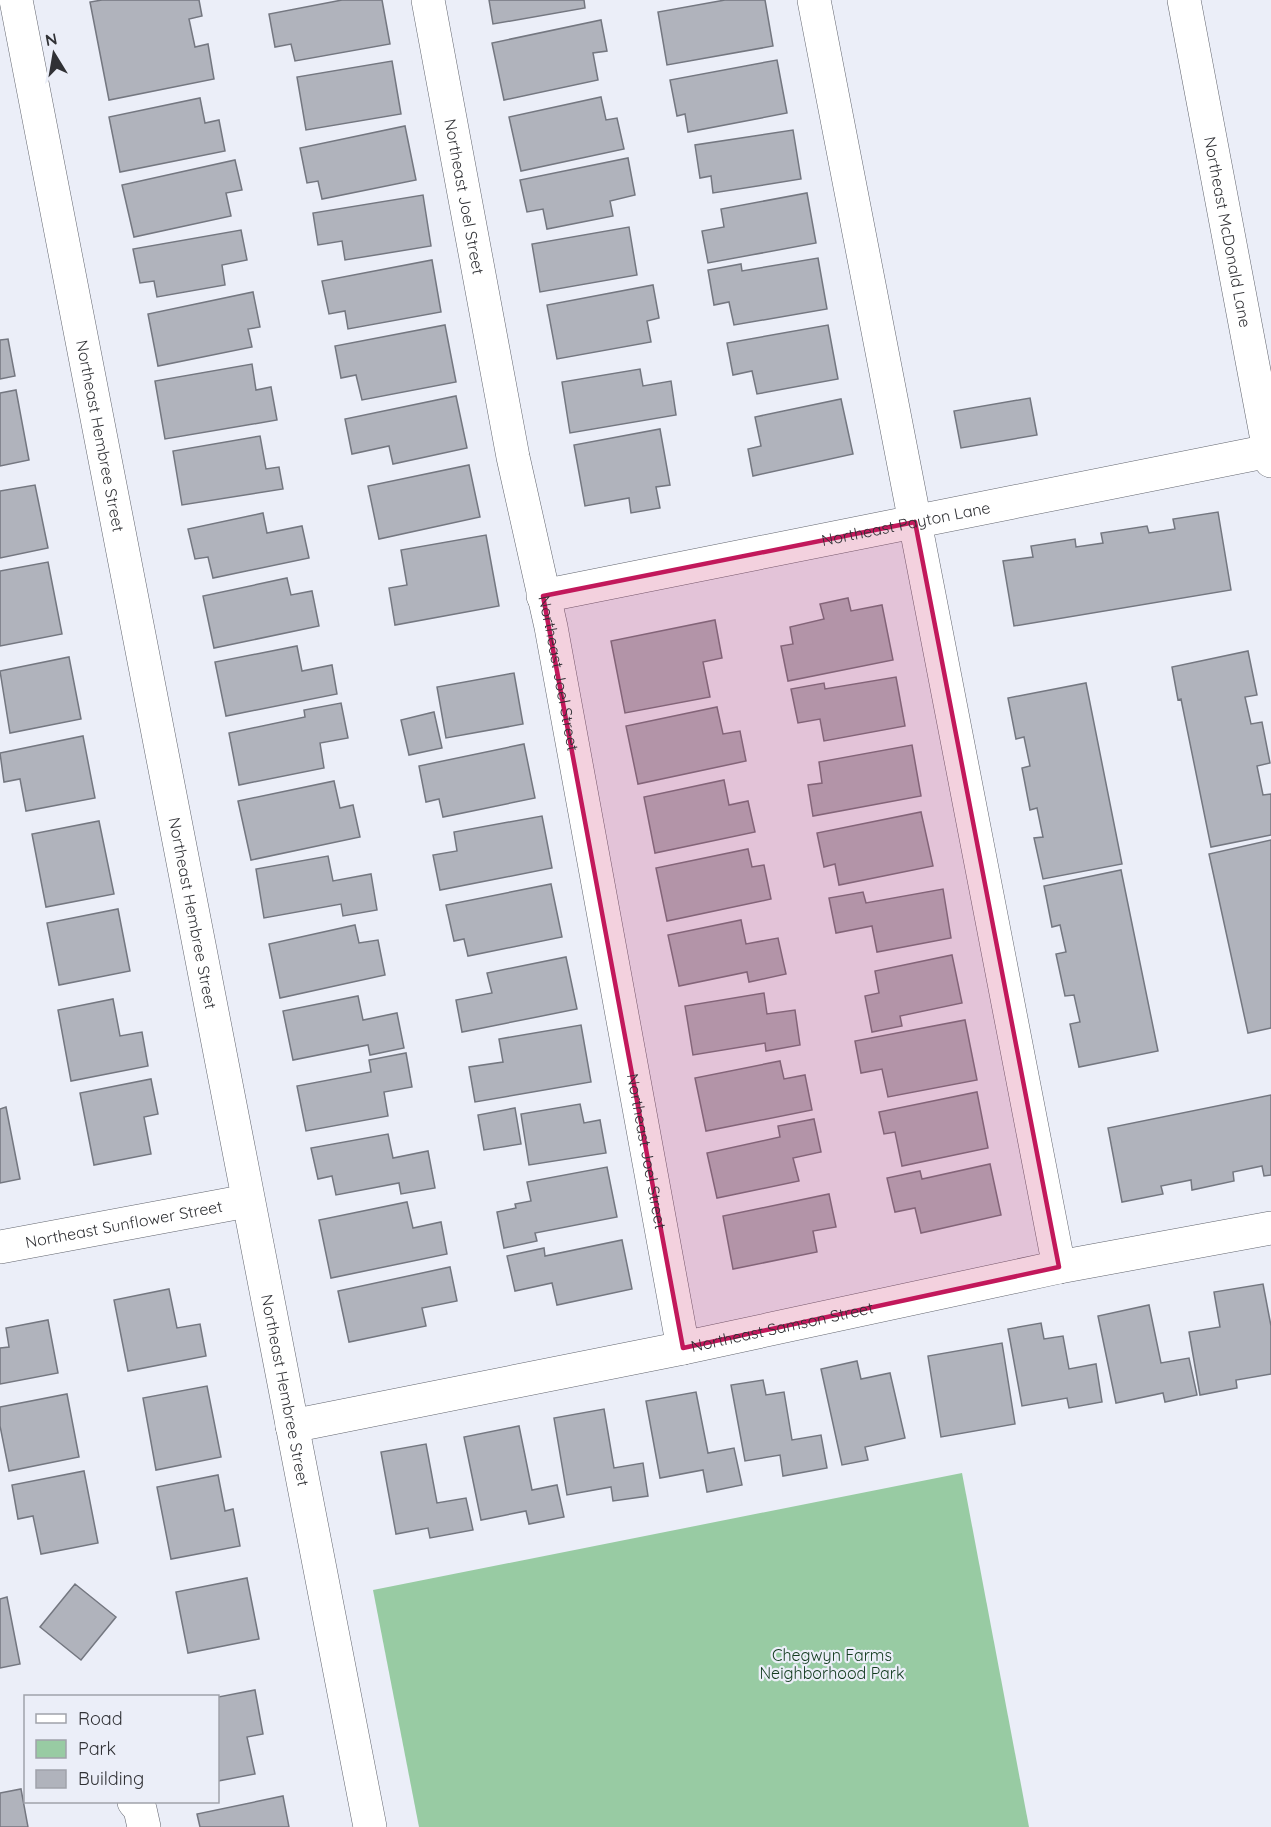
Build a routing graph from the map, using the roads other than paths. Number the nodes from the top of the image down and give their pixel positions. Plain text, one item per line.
1 (16, 0) edge
2 (428, 0) edge
3 (814, 0) edge
4 (1184, 0) edge
5 (1270, 456) edge
6 (915, 522) junction
7 (543, 596) junction
8 (247, 1202) junction
9 (1271, 1228) edge
10 (0, 1247) edge
11 (1059, 1267) junction
12 (683, 1348) junction
13 (292, 1426) junction
14 (135, 1803) edge
15 (144, 1827) edge
16 (370, 1827) edge

1 - 8 street, Northeast Hembree Street
2 - 7 street, Northeast Joel Street
3 - 6 street
4 - 5 street, Northeast McDonald Lane
5 - 6 street, Northeast Payton Lane
6 - 7 street, Northeast Payton Lane
6 - 11 street
7 - 12 street, Northeast Joel Street
8 - 10 street, Northeast Sunflower Street
8 - 13 street, Northeast Hembree Street
9 - 11 street, Northeast Samson Street
11 - 12 street, Northeast Samson Street
12 - 13 street, Northeast Samson Street
13 - 16 street, Northeast Hembree Street
14 - 15 street

